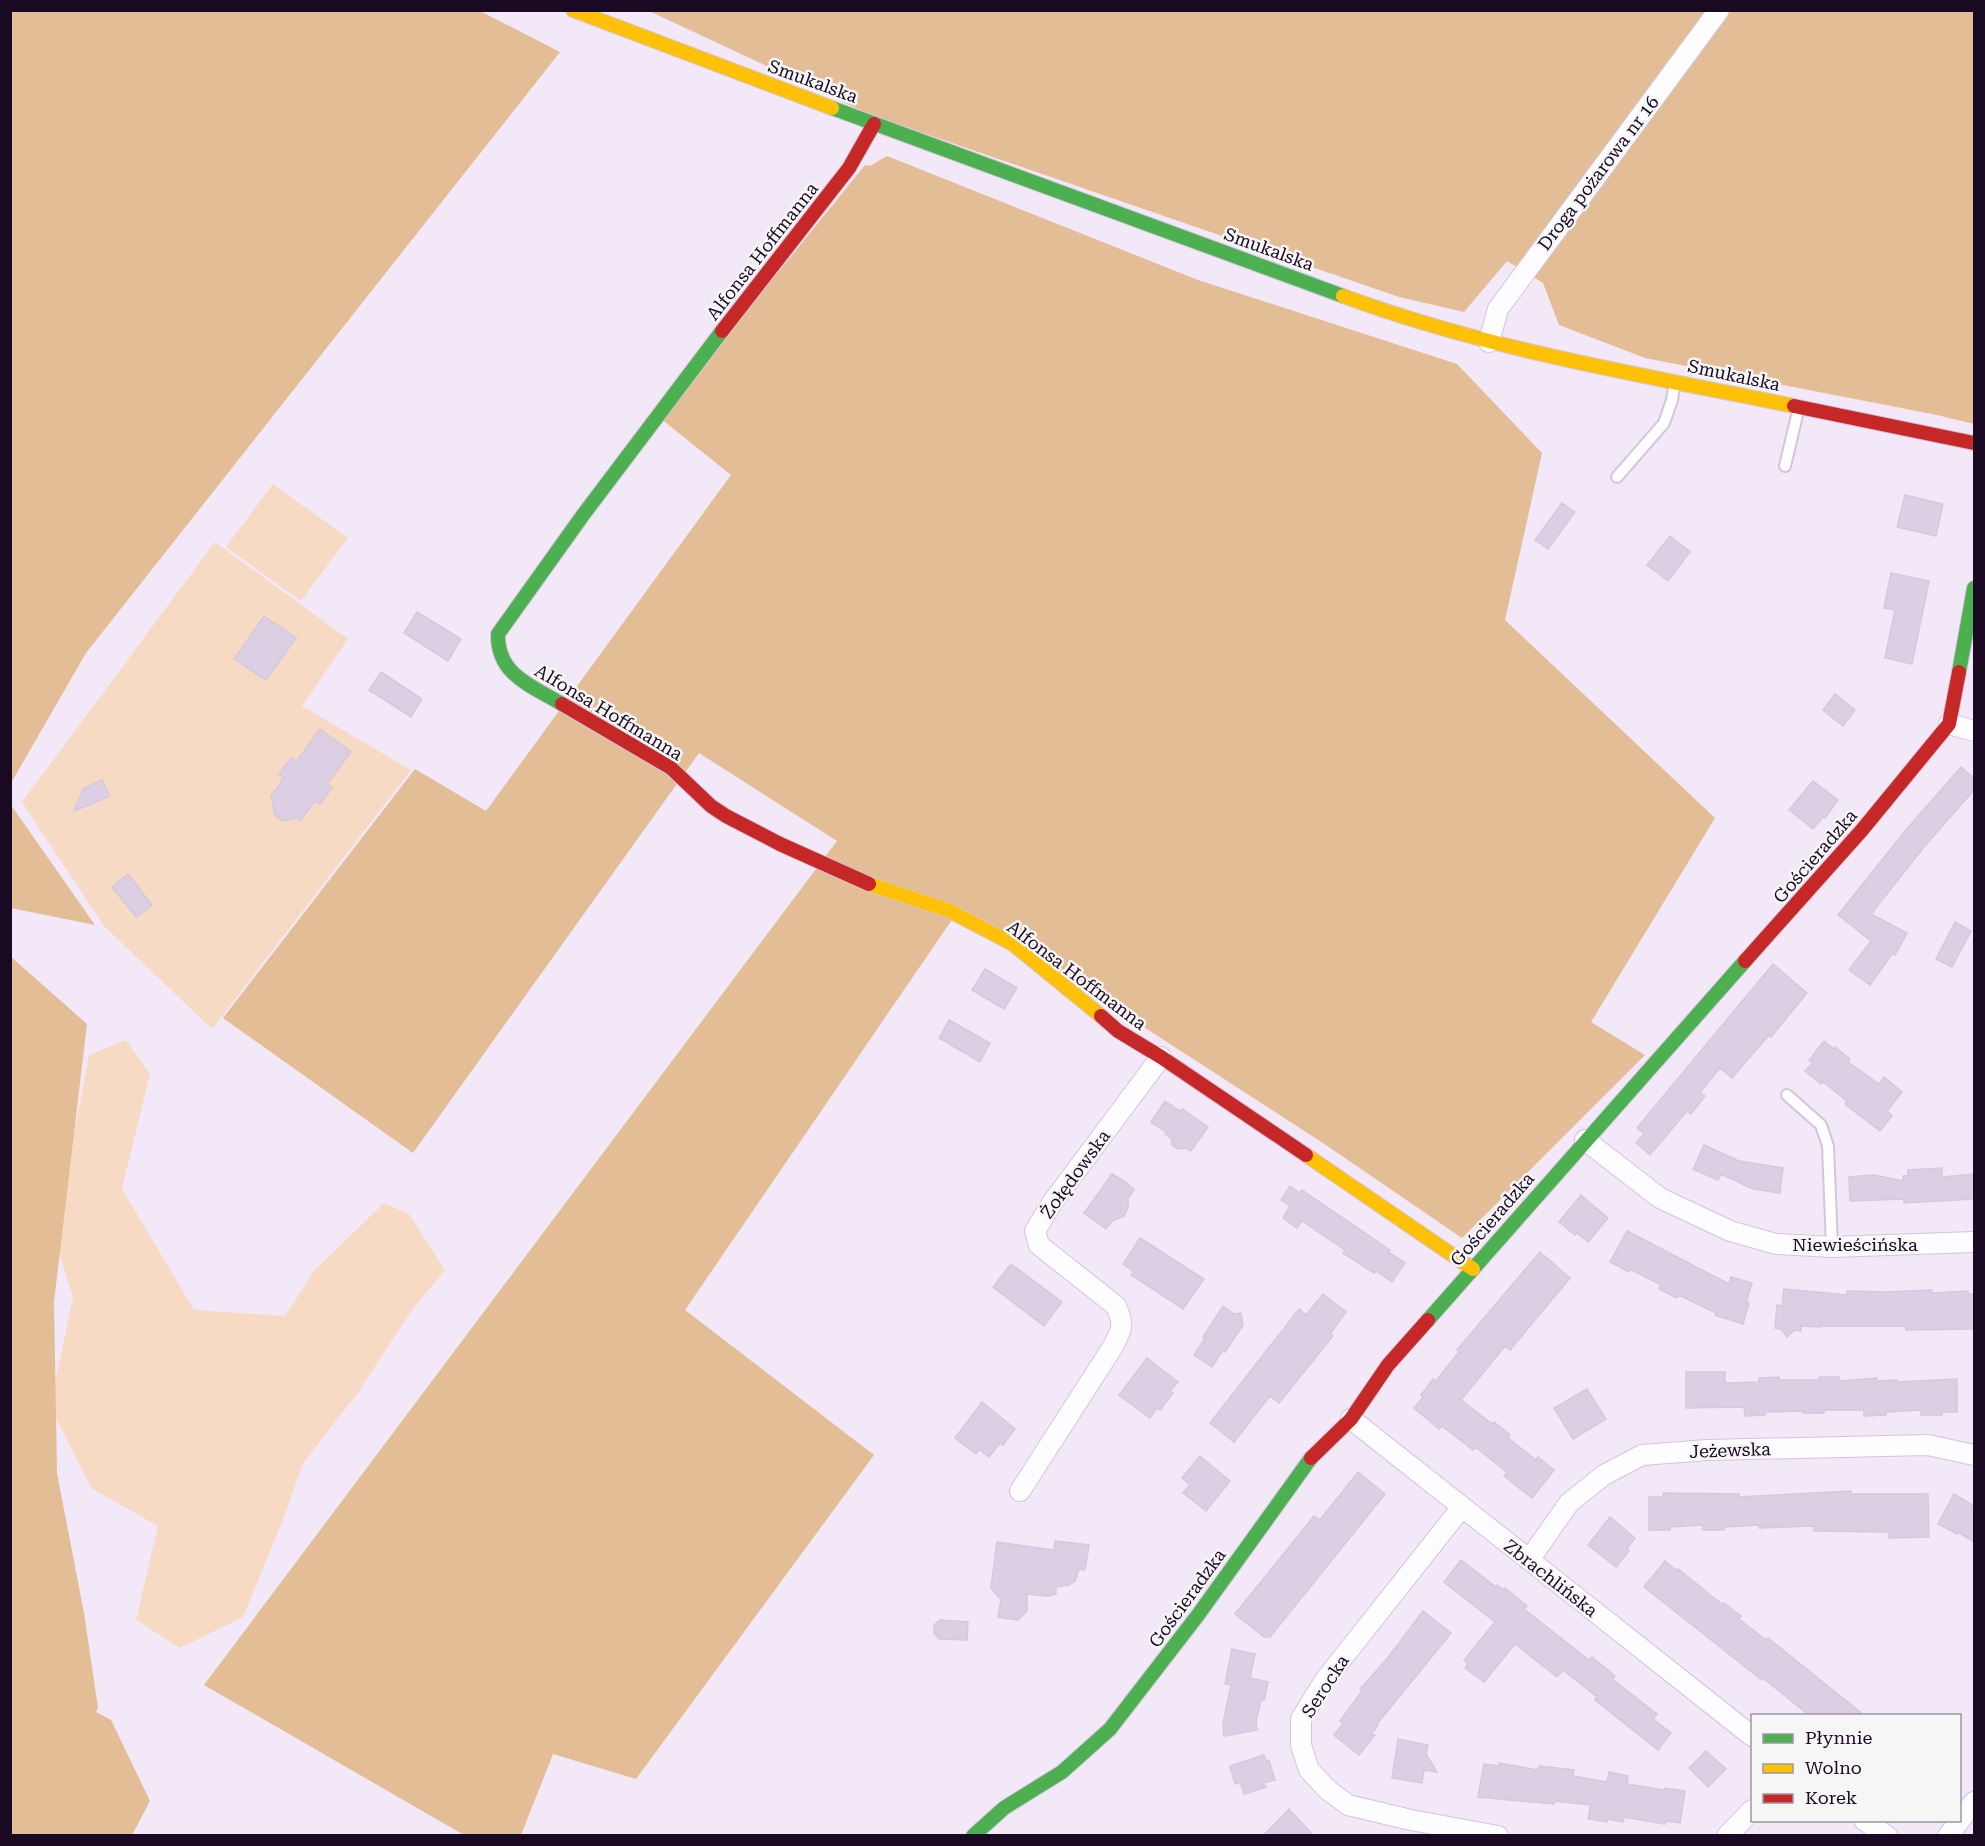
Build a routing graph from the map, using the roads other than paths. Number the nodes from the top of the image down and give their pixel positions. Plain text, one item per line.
1 (573, 10) edge
2 (1719, 10) edge
3 (874, 124) junction
4 (1489, 342) junction
5 (1675, 381) junction
6 (1799, 407) junction
7 (1974, 443) edge
8 (1785, 466) dead end
9 (1617, 477) dead end
10 (1974, 588) edge
11 (1949, 724) junction
12 (1974, 731) edge
13 (1161, 1057) junction
14 (1787, 1095) dead end
15 (1585, 1140) junction
16 (1974, 1242) edge
17 (1832, 1247) junction
18 (1473, 1269) junction
19 (1351, 1419) junction
20 (1974, 1455) edge
21 (1020, 1491) dead end
22 (1462, 1507) junction
23 (1528, 1560) junction
24 (1751, 1736) edge
25 (1974, 1802) edge
26 (1751, 1811) edge
27 (1961, 1819) edge
28 (1866, 1822) edge
29 (1959, 1822) edge
30 (972, 1836) edge
31 (1498, 1836) edge
32 (1727, 1836) edge
33 (1887, 1836) edge
34 (1948, 1836) edge

1 - 3 street, Smukalska
2 - 4 street, Droga pożarowa nr 16
3 - 4 street, Smukalska
3 - 13 street, Alfonsa Hoffmanna
4 - 5 street, Smukalska
5 - 6 street, Smukalska
5 - 9 lane
6 - 7 street, Smukalska
6 - 8 lane
10 - 11 street, Gościeradzka
11 - 12 street
11 - 15 street, Gościeradzka
13 - 18 street, Alfonsa Hoffmanna
13 - 21 street, Żołędowska
14 - 17 lane
15 - 17 street, Niewieścińska
15 - 18 street, Gościeradzka
16 - 17 street, Niewieścińska
18 - 19 street, Gościeradzka
19 - 22 street, Zbrachlińska
19 - 30 street, Gościeradzka
20 - 23 street, Jeżewska
22 - 23 street, Zbrachlińska
22 - 31 street, Serocka
23 - 24 street, Zbrachlińska
25 - 27 street
26 - 32 street
28 - 33 street
29 - 34 street

